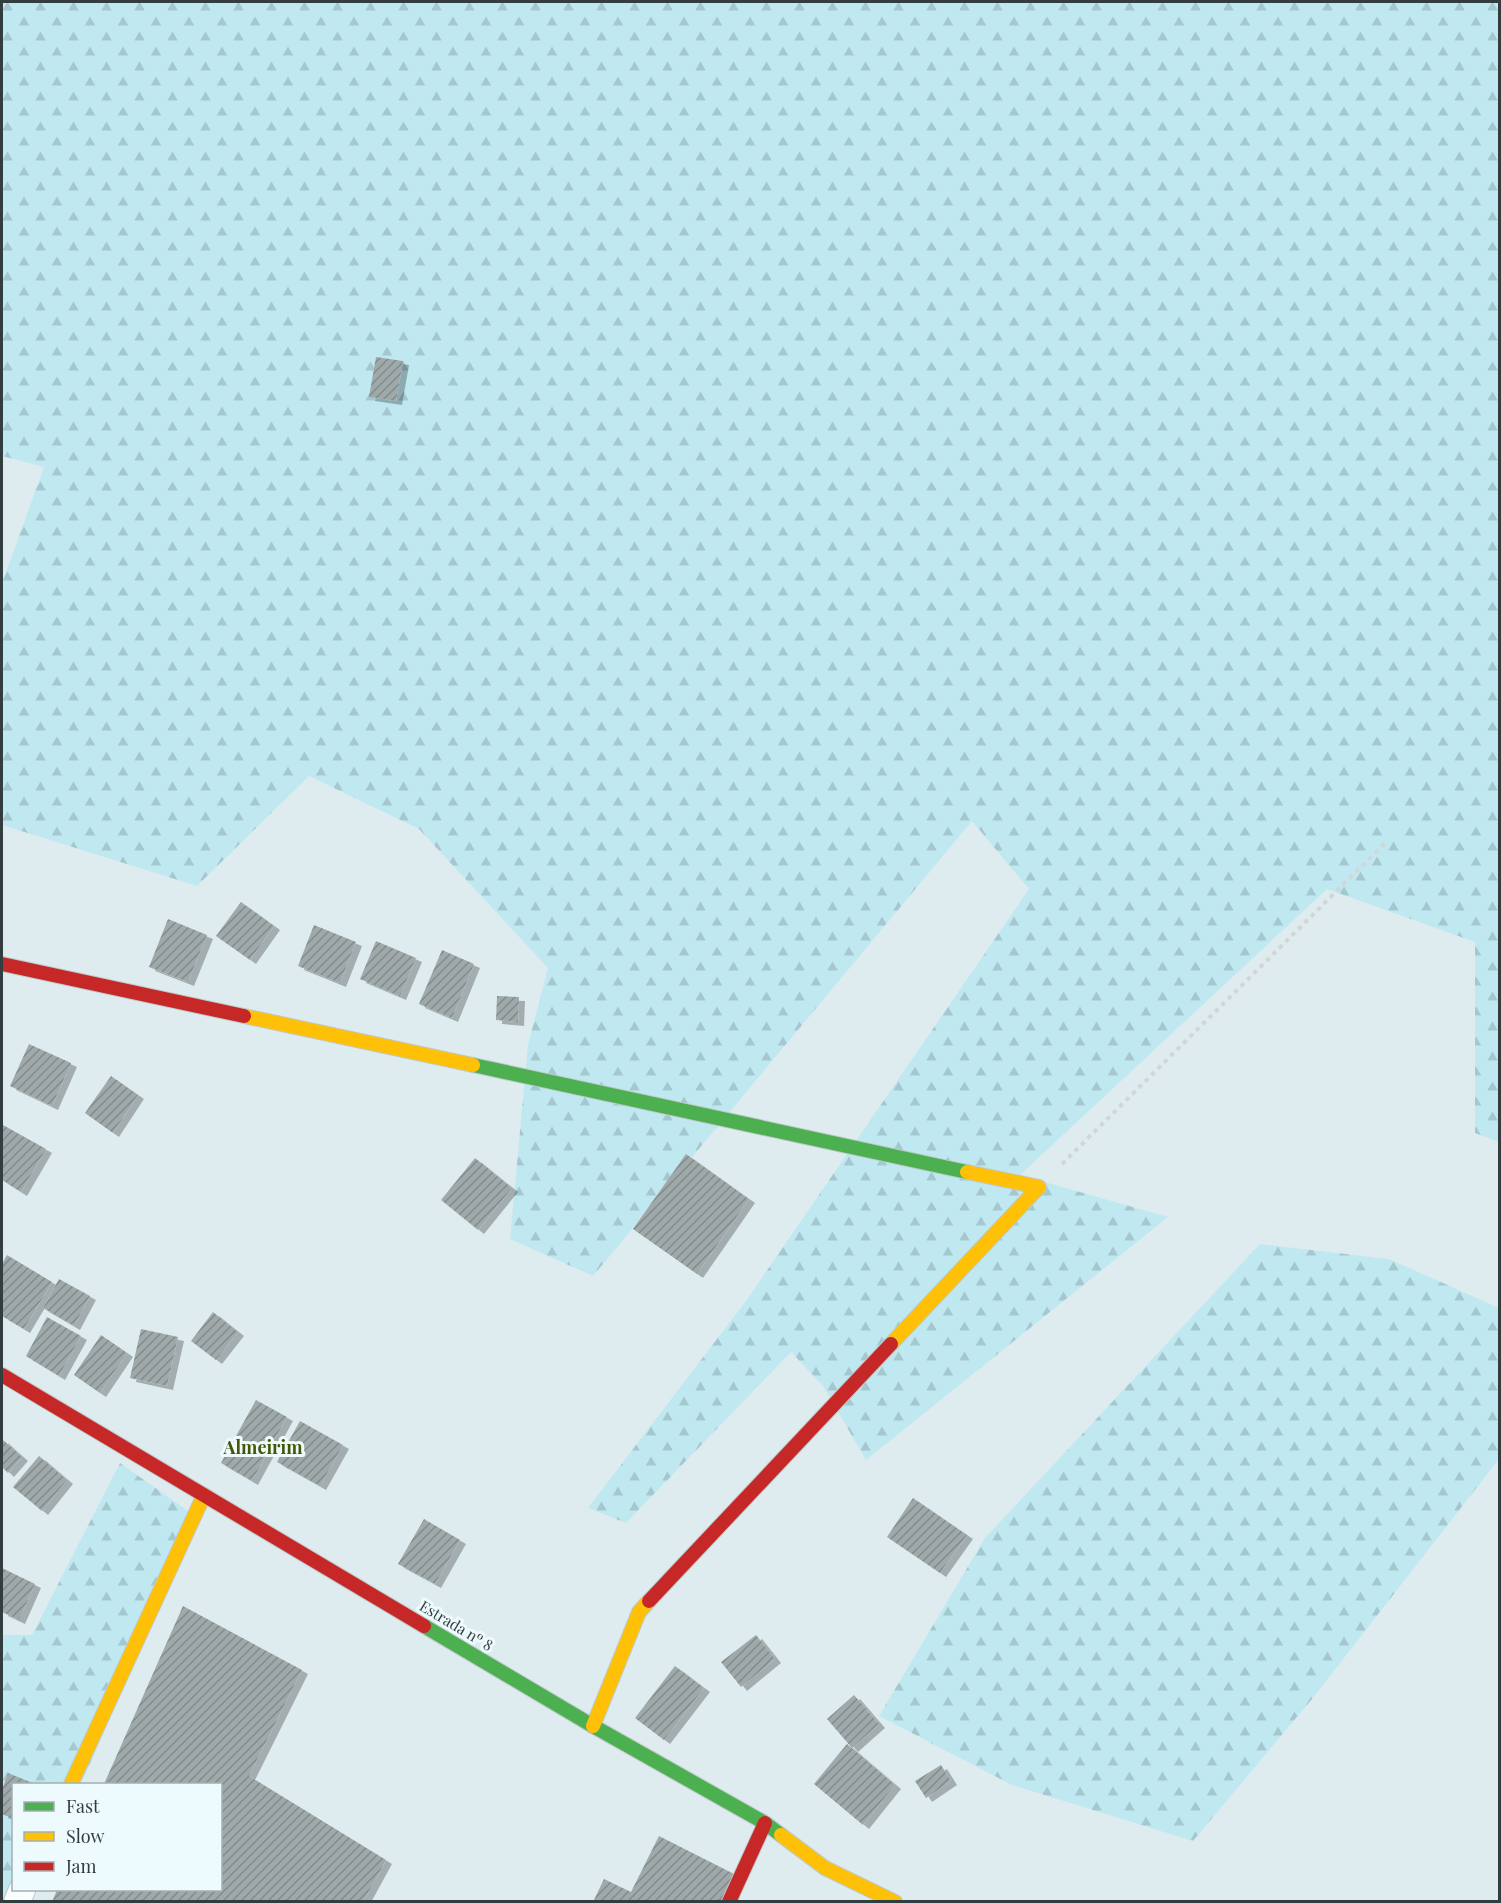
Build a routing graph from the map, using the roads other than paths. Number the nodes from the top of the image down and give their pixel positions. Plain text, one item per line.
1 (2, 964) edge
2 (2, 1376) edge
3 (204, 1495) junction
4 (593, 1726) junction
5 (72, 1783) edge
6 (765, 1823) junction
7 (729, 1902) edge
8 (895, 1902) edge

1 - 4 street
2 - 3 street, Estrada nº 8
3 - 4 street, Estrada nº 8
3 - 5 street
4 - 6 street, Estrada nº 8
6 - 7 street
6 - 8 street, Estrada nº 8

